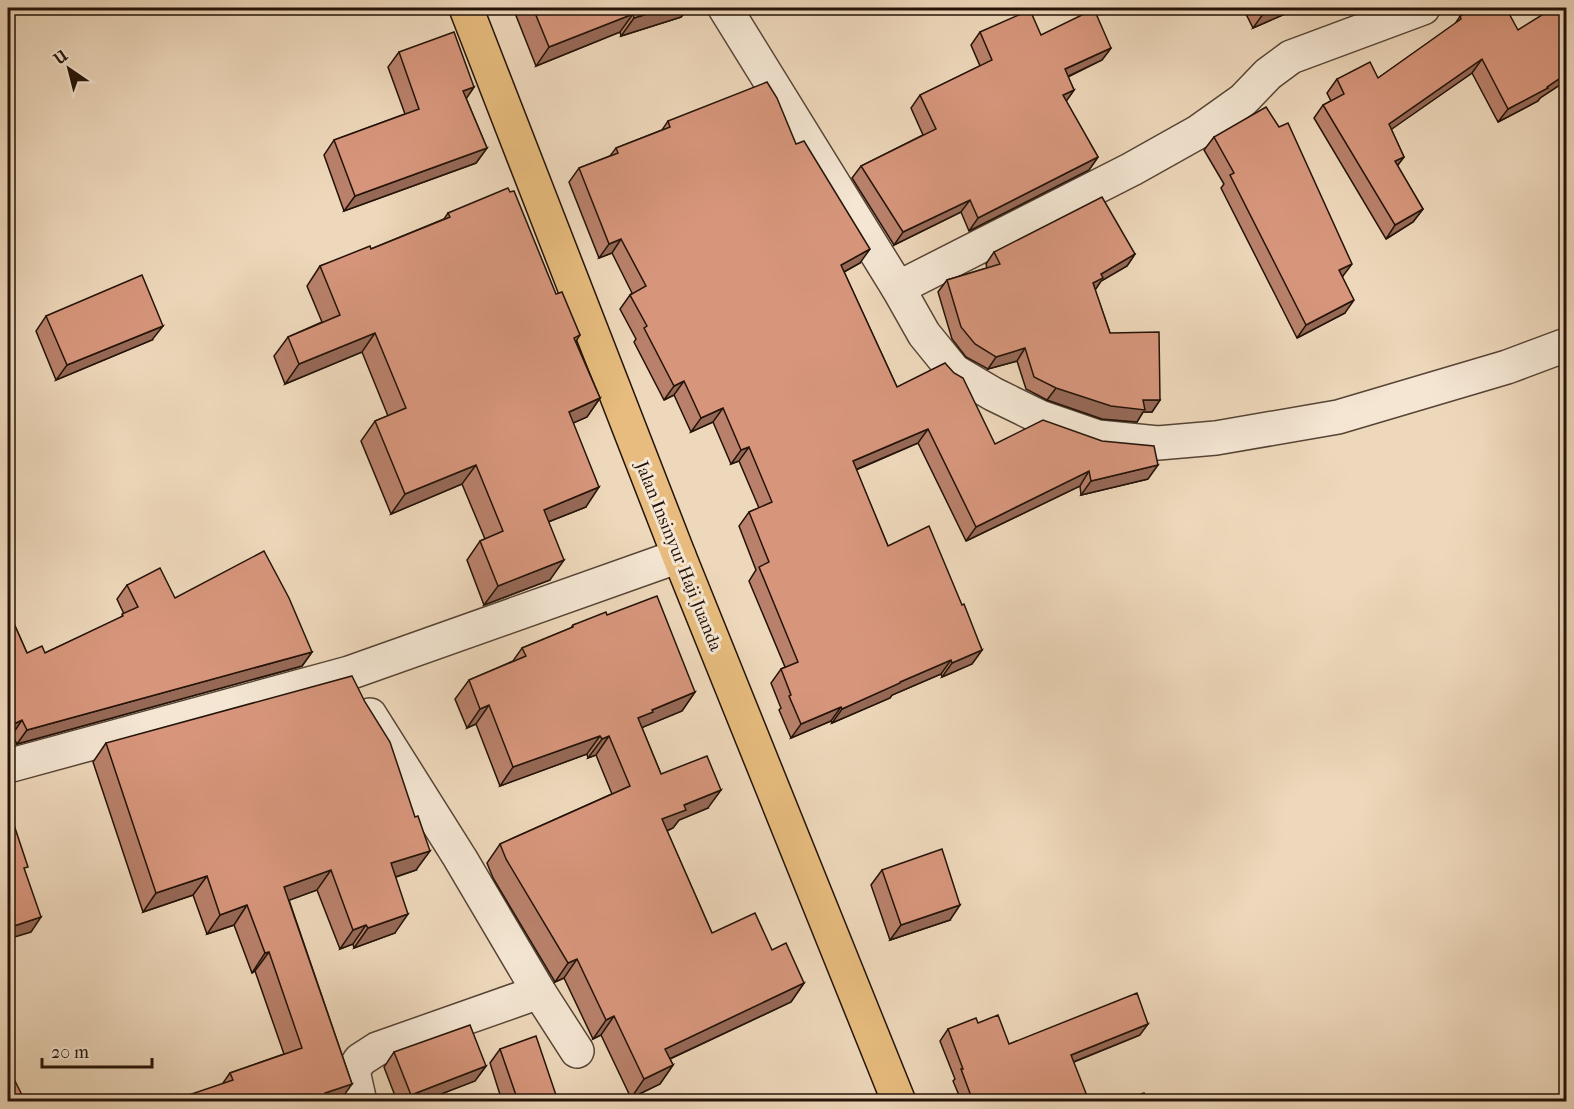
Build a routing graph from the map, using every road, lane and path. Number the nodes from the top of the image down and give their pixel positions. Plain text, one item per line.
1 (466, 8) edge
2 (725, 8) edge
3 (1423, 8) edge
4 (898, 288) junction
5 (1566, 345) edge
6 (679, 556) junction
7 (349, 673) junction
8 (8, 766) edge
9 (539, 992) junction
10 (577, 1051) dead end
11 (360, 1101) edge
12 (899, 1101) edge

1 - 6 main road, Jalan Insinyur Haji Juanda
2 - 4 street
3 - 4 street
4 - 5 street
6 - 7 street
6 - 12 main road, Jalan Insinyur Haji Juanda
7 - 8 street
7 - 9 street
9 - 10 street
9 - 11 street

